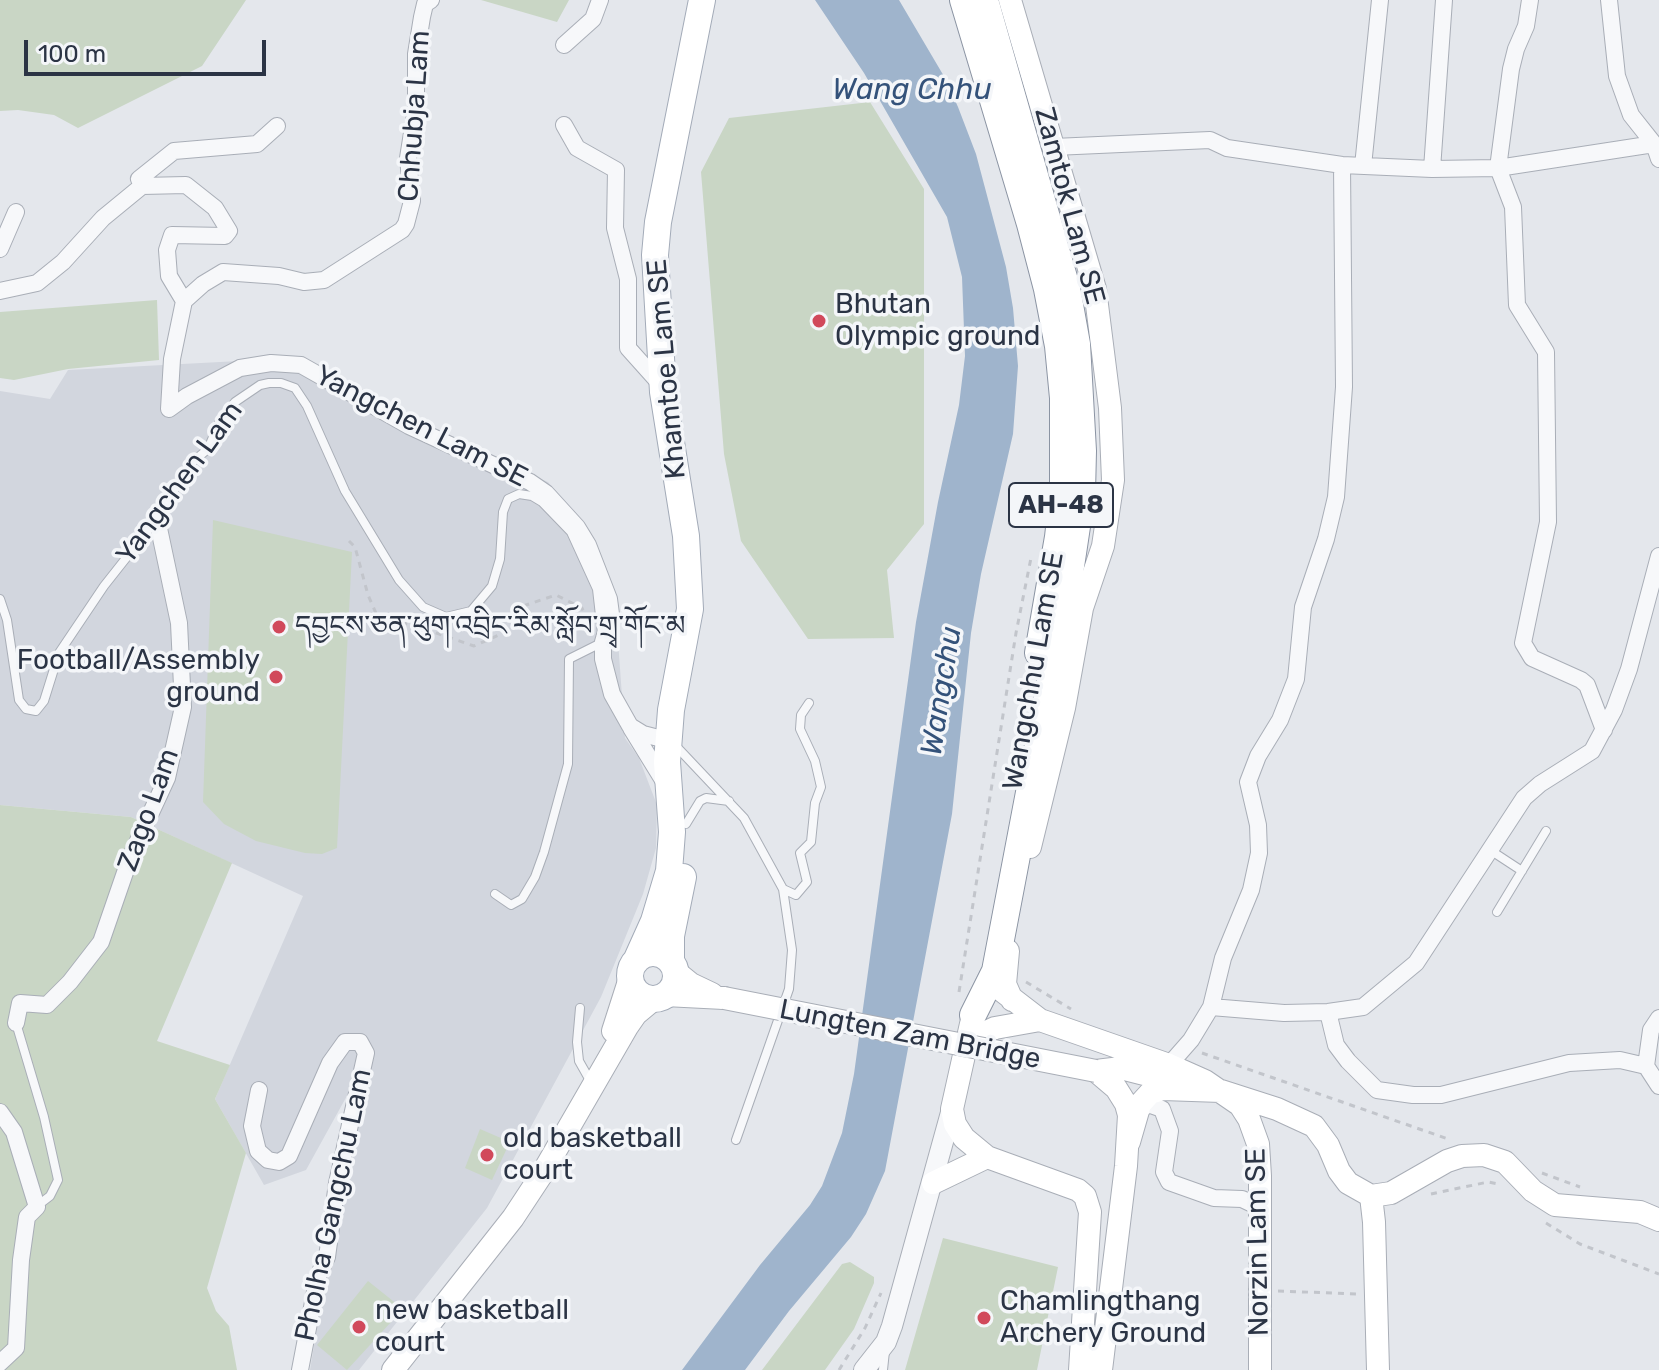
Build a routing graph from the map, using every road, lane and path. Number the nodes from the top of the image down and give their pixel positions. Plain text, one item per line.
1 (431, 0) edge
2 (600, 0) edge
3 (702, 0) edge
4 (963, 0) edge
5 (985, 0) edge
6 (1010, 0) edge
7 (1380, 0) edge
8 (1444, 0) edge
9 (1530, 0) edge
10 (1609, 0) edge
11 (564, 45) dead end
12 (564, 125) dead end
13 (277, 126) dead end
14 (1054, 147) junction
15 (1656, 151) edge
16 (1342, 165) junction
17 (1363, 166) junction
18 (1498, 168) junction
19 (1432, 169) junction
20 (142, 186) junction
21 (16, 212) dead end
22 (0, 249) edge
23 (0, 291) edge
24 (184, 301) junction
25 (663, 387) junction
26 (157, 519) junction
27 (1659, 556) edge
28 (1031, 559) dead end
29 (0, 599) edge
30 (603, 642) junction
31 (809, 703) dead end
32 (630, 726) junction
33 (1604, 730) junction
34 (670, 741) junction
35 (669, 792) junction
36 (730, 801) junction
37 (686, 824) junction
38 (1546, 831) dead end
39 (1490, 850) junction
40 (1522, 871) junction
41 (783, 889) junction
42 (495, 894) dead end
43 (1497, 912) dead end
44 (673, 967) junction
45 (633, 969) junction
46 (1000, 969) junction
47 (660, 997) junction
48 (724, 998) junction
49 (1211, 1007) junction
50 (580, 1008) dead end
51 (1074, 1011) dead end
52 (1328, 1012) junction
53 (966, 1016) junction
54 (1659, 1018) edge
55 (1040, 1020) junction
56 (16, 1023) joint
57 (1188, 1043) junction
58 (1169, 1065) junction
59 (1646, 1066) junction
60 (1096, 1071) junction
61 (592, 1084) junction
62 (1659, 1086) edge
63 (1195, 1089) junction
64 (259, 1090) dead end
65 (1221, 1091) junction
66 (952, 1109) junction
67 (0, 1112) edge
68 (1136, 1114) junction
69 (1314, 1126) junction
70 (736, 1140) dead end
71 (1129, 1142) junction
72 (1460, 1143) dead end
73 (987, 1157) junction
74 (1259, 1159) junction
75 (933, 1183) junction
76 (1501, 1184) dead end
77 (1424, 1195) dead end
78 (1371, 1196) junction
79 (37, 1207) junction
80 (1261, 1208) junction
81 (1542, 1220) dead end
82 (1659, 1220) edge
83 (1659, 1274) edge
84 (1261, 1281) junction
85 (882, 1292) dead end
86 (1376, 1295) junction
87 (886, 1342) junction
88 (0, 1363) edge
89 (300, 1370) edge
90 (393, 1370) edge
91 (839, 1370) edge
92 (864, 1370) edge
93 (883, 1370) edge
94 (1080, 1370) edge
95 (1101, 1370) edge
96 (1260, 1370) edge
97 (1378, 1370) edge

1 - 24 street, Chhubja Lam
2 - 11 street
3 - 25 main road, Khamtoe Lam SE
4 - 53 main road, Wangchhu Lam SE / AH-48
5 - 46 main road, Wangchhu Lam SE / AH-48
6 - 14 main road, Zamtok Lam SE
7 - 17 street
8 - 19 street
9 - 18 street
10 - 15 street
12 - 25 street
13 - 20 street
14 - 16 street
14 - 46 main road, Zamtok Lam SE
15 - 18 street
16 - 17 street
16 - 49 street
17 - 19 street
18 - 19 street
18 - 33 street
20 - 23 street
20 - 24 street
21 - 22 street
24 - 30 street, Yangchen Lam SE
25 - 34 main road, Khamtoe Lam SE
26 - 29 lane, Yangchen Lam
26 - 30 lane, Yangchen Lam
26 - 56 street, Zago Lam
27 - 33 street
28 - 53 path
30 - 32 street, Yangchen Lam
30 - 42 lane
31 - 41 lane
32 - 34 street
32 - 35 street, Yangchen Lam
33 - 39 street
34 - 35 main road, Khamtoe Lam SE
34 - 36 lane
34 - 37 main road, Khamtoe Lam SE
35 - 45 main road, Khamtoe Lam SE
36 - 37 lane
36 - 41 lane
37 - 44 main road, Khamtoe Lam SE
38 - 40 lane
39 - 40 lane
39 - 52 street
40 - 43 lane
41 - 70 lane
44 - 45 main road
44 - 47 main road
44 - 48 main road
45 - 47 main road
45 - 61 main road, Khamtoe Lam SE
46 - 51 path
46 - 53 main road, Wangchhu Lam SE
46 - 55 main road
47 - 48 main road
47 - 61 main road, Khamtoe Lam SE
48 - 60 main road, Lungten Zam Bridge, bridge
49 - 52 street
49 - 57 street
50 - 61 lane
52 - 59 street
53 - 55 main road
53 - 66 main road, Wangchhu Lam SE
54 - 59 street
55 - 58 main road
56 - 79 lane
57 - 58 street
57 - 72 path
58 - 65 main road, Norzin Lam SE
59 - 62 street
60 - 63 main road
60 - 71 main road
61 - 90 main road, Khamtoe Lam SE
63 - 65 main road
63 - 68 main road
64 - 89 street, Pholha Gangchu Lam
65 - 69 main road
65 - 74 main road, Norzin Lam SE
66 - 73 main road
66 - 75 street, Wangchhu Lam SE
67 - 79 street
68 - 71 main road
68 - 80 street
69 - 74 main road
69 - 78 main road
71 - 95 main road
73 - 75 main road
73 - 94 main road
74 - 80 main road, Norzin Lam SE
75 - 87 street, Wangchhu Lam SE
76 - 77 path
78 - 82 main road
78 - 86 main road
79 - 88 street
80 - 84 main road, Norzin Lam SE
81 - 83 path
84 - 86 path
84 - 96 main road, Norzin Lam SE
85 - 91 path
86 - 97 main road
87 - 92 street, Wangchhu Lam SE
87 - 93 lane

